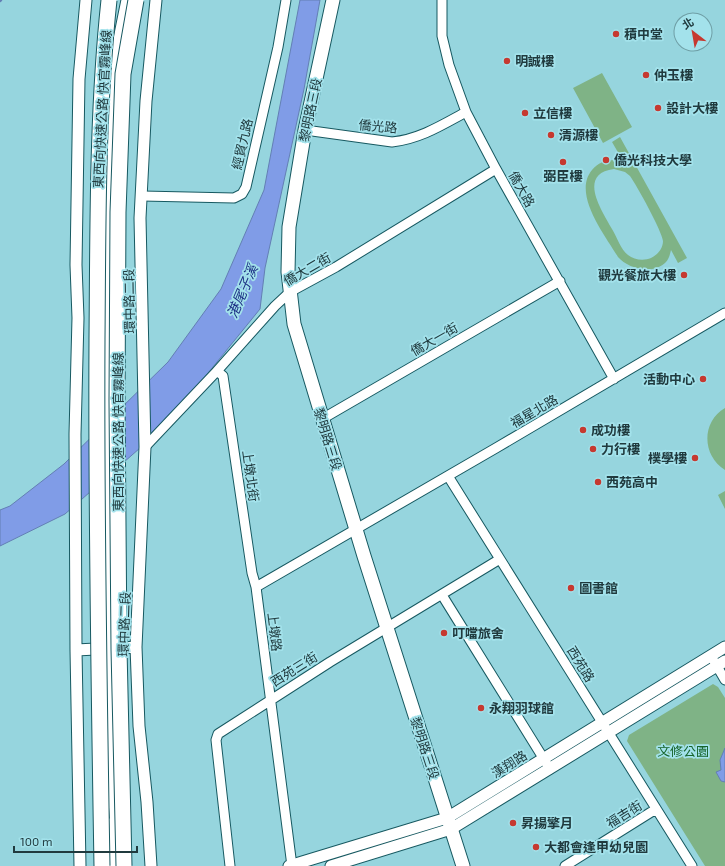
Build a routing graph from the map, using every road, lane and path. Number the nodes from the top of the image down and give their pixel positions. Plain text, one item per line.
1 (86, 0) edge
2 (109, 0) edge
3 (120, 0) edge
4 (127, 0) edge
5 (136, 0) edge
6 (156, 0) edge
7 (286, 0) edge
8 (333, 0) edge
9 (442, 0) edge
10 (466, 112) junction
11 (305, 130) junction
12 (496, 169) junction
13 (142, 196) junction
14 (560, 282) junction
15 (290, 292) junction
16 (725, 313) edge
17 (217, 371) junction
18 (614, 379) junction
19 (322, 419) junction
20 (145, 447) junction
21 (448, 476) junction
22 (107, 478) junction
23 (356, 530) junction
24 (500, 559) junction
25 (256, 587) junction
26 (442, 596) junction
27 (387, 628) junction
28 (136, 647) junction
29 (725, 647) edge
30 (107, 648) junction
31 (76, 650) junction
32 (711, 656) junction
33 (721, 663) edge
34 (725, 680) edge
35 (271, 699) junction
36 (602, 723) junction
37 (608, 733) junction
38 (544, 759) junction
39 (550, 769) junction
40 (656, 809) junction
41 (449, 824) junction
42 (80, 866) edge
43 (102, 866) edge
44 (113, 866) edge
45 (118, 866) edge
46 (124, 866) edge
47 (151, 866) edge
48 (230, 866) edge
49 (291, 866) edge
50 (331, 866) edge
51 (463, 866) edge
52 (564, 866) edge
53 (692, 866) edge

1 - 31 street
2 - 43 highway, 東西向快速公路 快官霧峰線, bridge
3 - 22 street, 環中路二段
4 - 22 street, 環中路二段
5 - 46 highway, 東西向快速公路 快官霧峰線, bridge
6 - 13 street, 環中路二段
7 - 13 street, 經貿九路
8 - 11 main road, 黎明路三段
9 - 10 street, 僑大路
10 - 11 street, 僑光路
10 - 12 street, 僑大路
11 - 15 main road, 黎明路三段
12 - 14 street, 僑大路
12 - 15 street, 僑大二街
13 - 20 street, 環中路二段
14 - 18 street, 僑大路
14 - 19 street, 僑大一街
15 - 17 street, 僑大二街
15 - 19 main road, 黎明路三段
16 - 18 street, 福星北路
17 - 20 street, 僑大二街
17 - 25 street, 上墩北街
18 - 21 street, 福星北路
19 - 23 main road, 黎明路三段
20 - 28 street, 環中路二段
21 - 23 street, 福星北路
21 - 24 street, 西苑路
22 - 30 street, 環中路二段
23 - 25 street
23 - 27 main road, 黎明路三段
24 - 26 street, 西苑三街
24 - 36 street, 西苑路
25 - 35 street, 上墩路
26 - 27 street, 西苑三街
26 - 38 street
27 - 35 street, 西苑三街
27 - 41 main road, 黎明路三段
28 - 30 street
28 - 47 street, 環中路二段
29 - 32 street, 漢翔路
30 - 31 street
30 - 44 street, 環中路二段
30 - 45 street, 環中路二段
31 - 42 street
32 - 33 street
32 - 36 street, 漢翔路
33 - 34 street
33 - 37 street, 漢翔路
35 - 48 street, 西苑三街
35 - 49 street, 上墩路
36 - 37 street, 西苑路
36 - 38 street, 漢翔路
37 - 39 street, 漢翔路
37 - 40 street, 西苑路
38 - 39 street
38 - 41 street, 漢翔路
39 - 41 street, 漢翔路
40 - 52 street, 福吉街
40 - 53 street, 西苑路
41 - 49 street, 漢翔路
41 - 50 street, 漢翔路
41 - 51 main road, 黎明路三段

